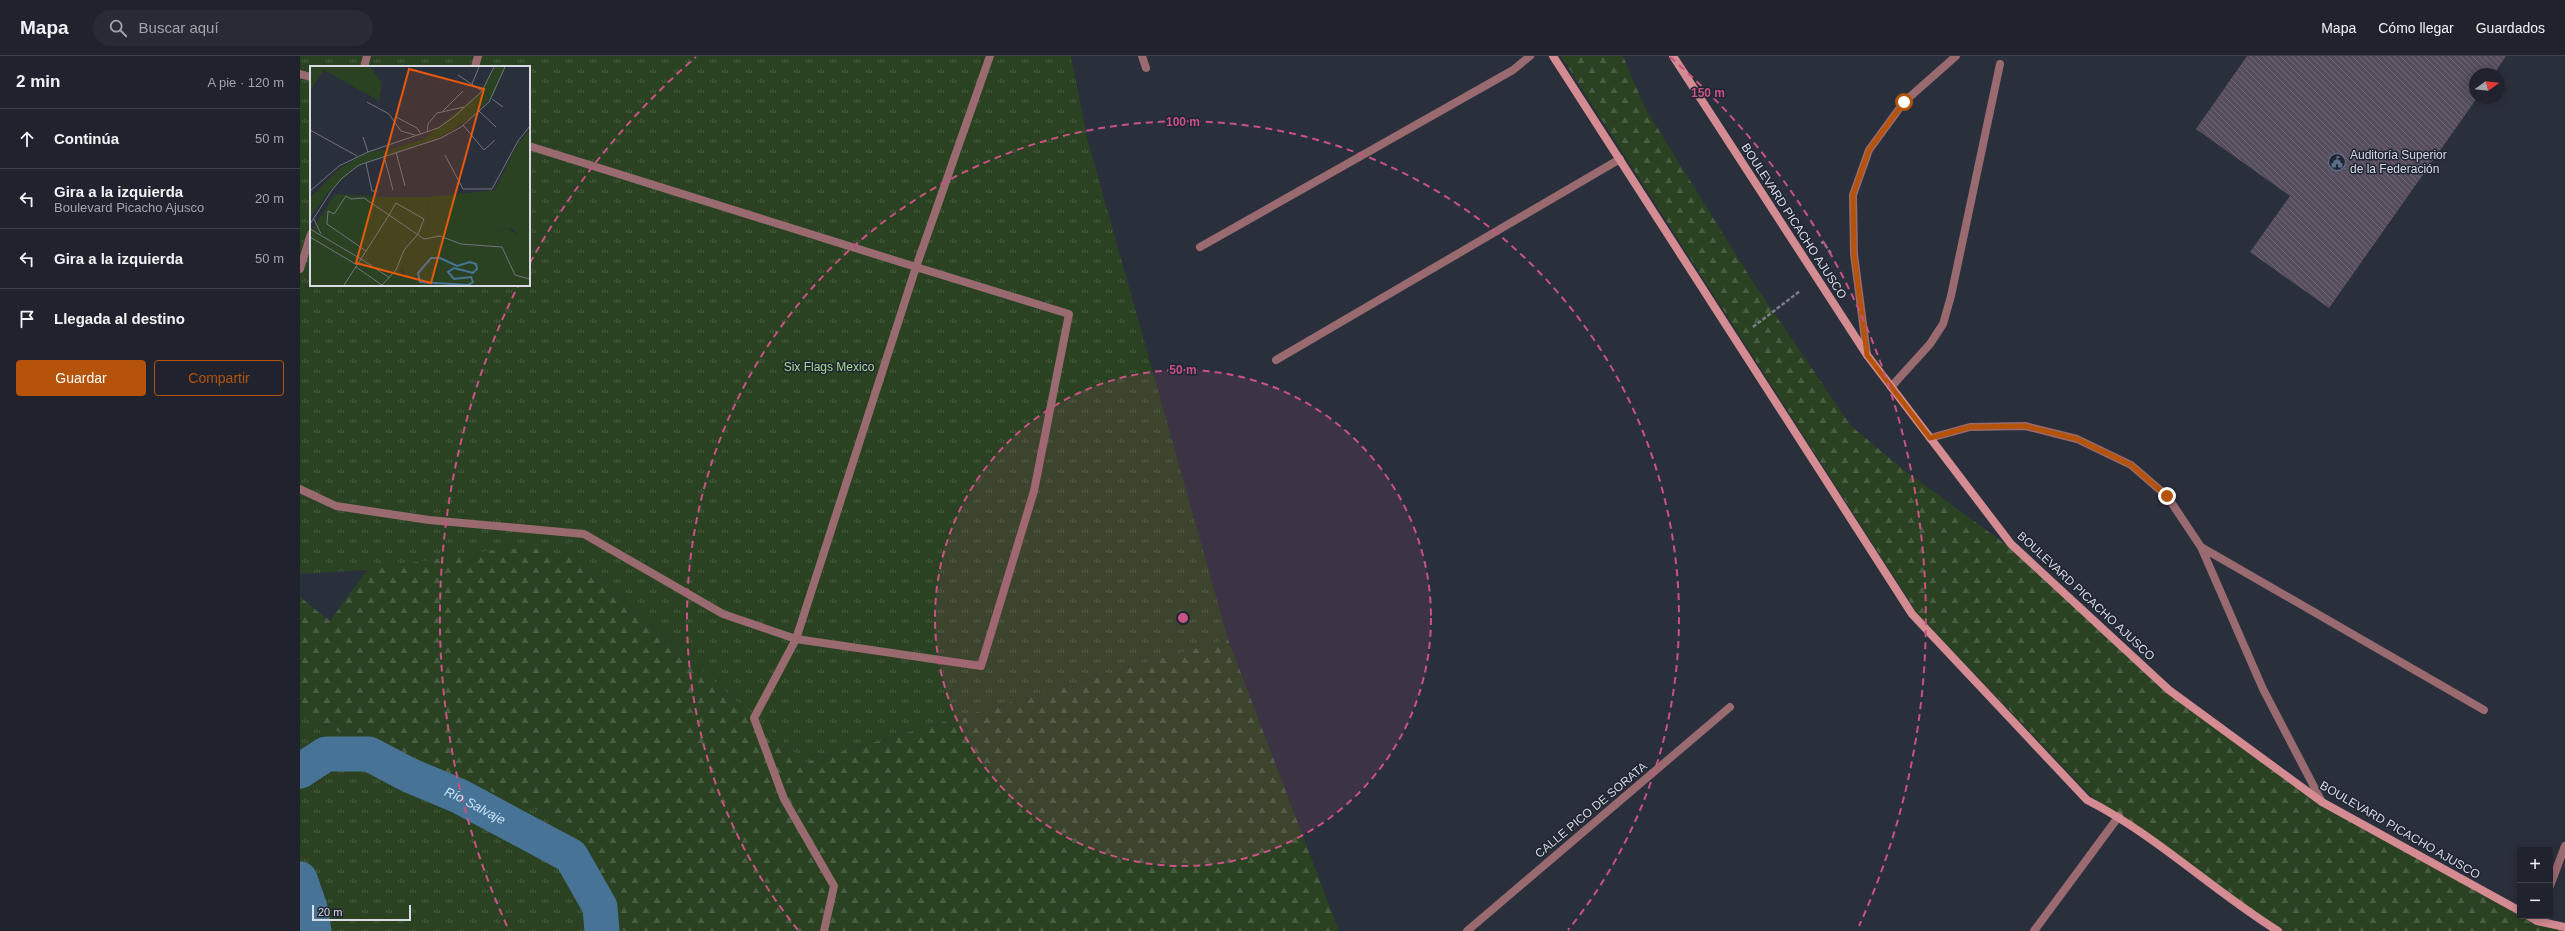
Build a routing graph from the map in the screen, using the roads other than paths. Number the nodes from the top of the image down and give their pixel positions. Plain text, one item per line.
1 (367, 56) edge
2 (478, 56) edge
3 (990, 56) edge
4 (1142, 56) edge
5 (1530, 56) edge
6 (1553, 56) edge
7 (1672, 56) edge
8 (1956, 56) edge
9 (2000, 64) dead end
10 (364, 66) edge
11 (475, 66) edge
12 (1146, 68) dead end
13 (300, 74) edge
14 (310, 77) edge
15 (530, 146) edge
16 (1620, 159) junction
17 (310, 237) edge
18 (1200, 247) dead end
19 (916, 267) junction
20 (300, 269) edge
21 (1867, 355) junction
22 (1276, 360) dead end
23 (1891, 387) junction
24 (1930, 438) junction
25 (300, 489) edge
26 (2201, 547) junction
27 (796, 639) junction
28 (1730, 708) dead end
29 (2484, 710) dead end
30 (2322, 802) junction
31 (2119, 816) junction
32 (2565, 846) edge
33 (2551, 883) edge
34 (2517, 909) edge
35 (2541, 919) edge
36 (2565, 927) edge
37 (824, 931) edge
38 (1468, 931) edge
39 (2034, 931) edge
40 (2278, 931) edge

1 - 10 street
2 - 11 street
3 - 19 street
4 - 12 street
5 - 18 street
6 - 16 main road
7 - 21 main road, BOULEVARD PICACHO AJUSCO
8 - 21 street
9 - 23 street
13 - 14 street
15 - 19 street
16 - 22 street
16 - 31 main road
17 - 20 street
19 - 27 street
19 - 27 street
21 - 23 main road, BOULEVARD PICACHO AJUSCO
23 - 24 main road, BOULEVARD PICACHO AJUSCO
24 - 26 street
24 - 30 main road, BOULEVARD PICACHO AJUSCO
25 - 27 street
26 - 29 street
26 - 30 street
27 - 37 street
28 - 38 street, CALLE PICO DE SORATA
30 - 34 main road, BOULEVARD PICACHO AJUSCO
31 - 39 street
31 - 40 main road
32 - 33 street
35 - 36 main road

